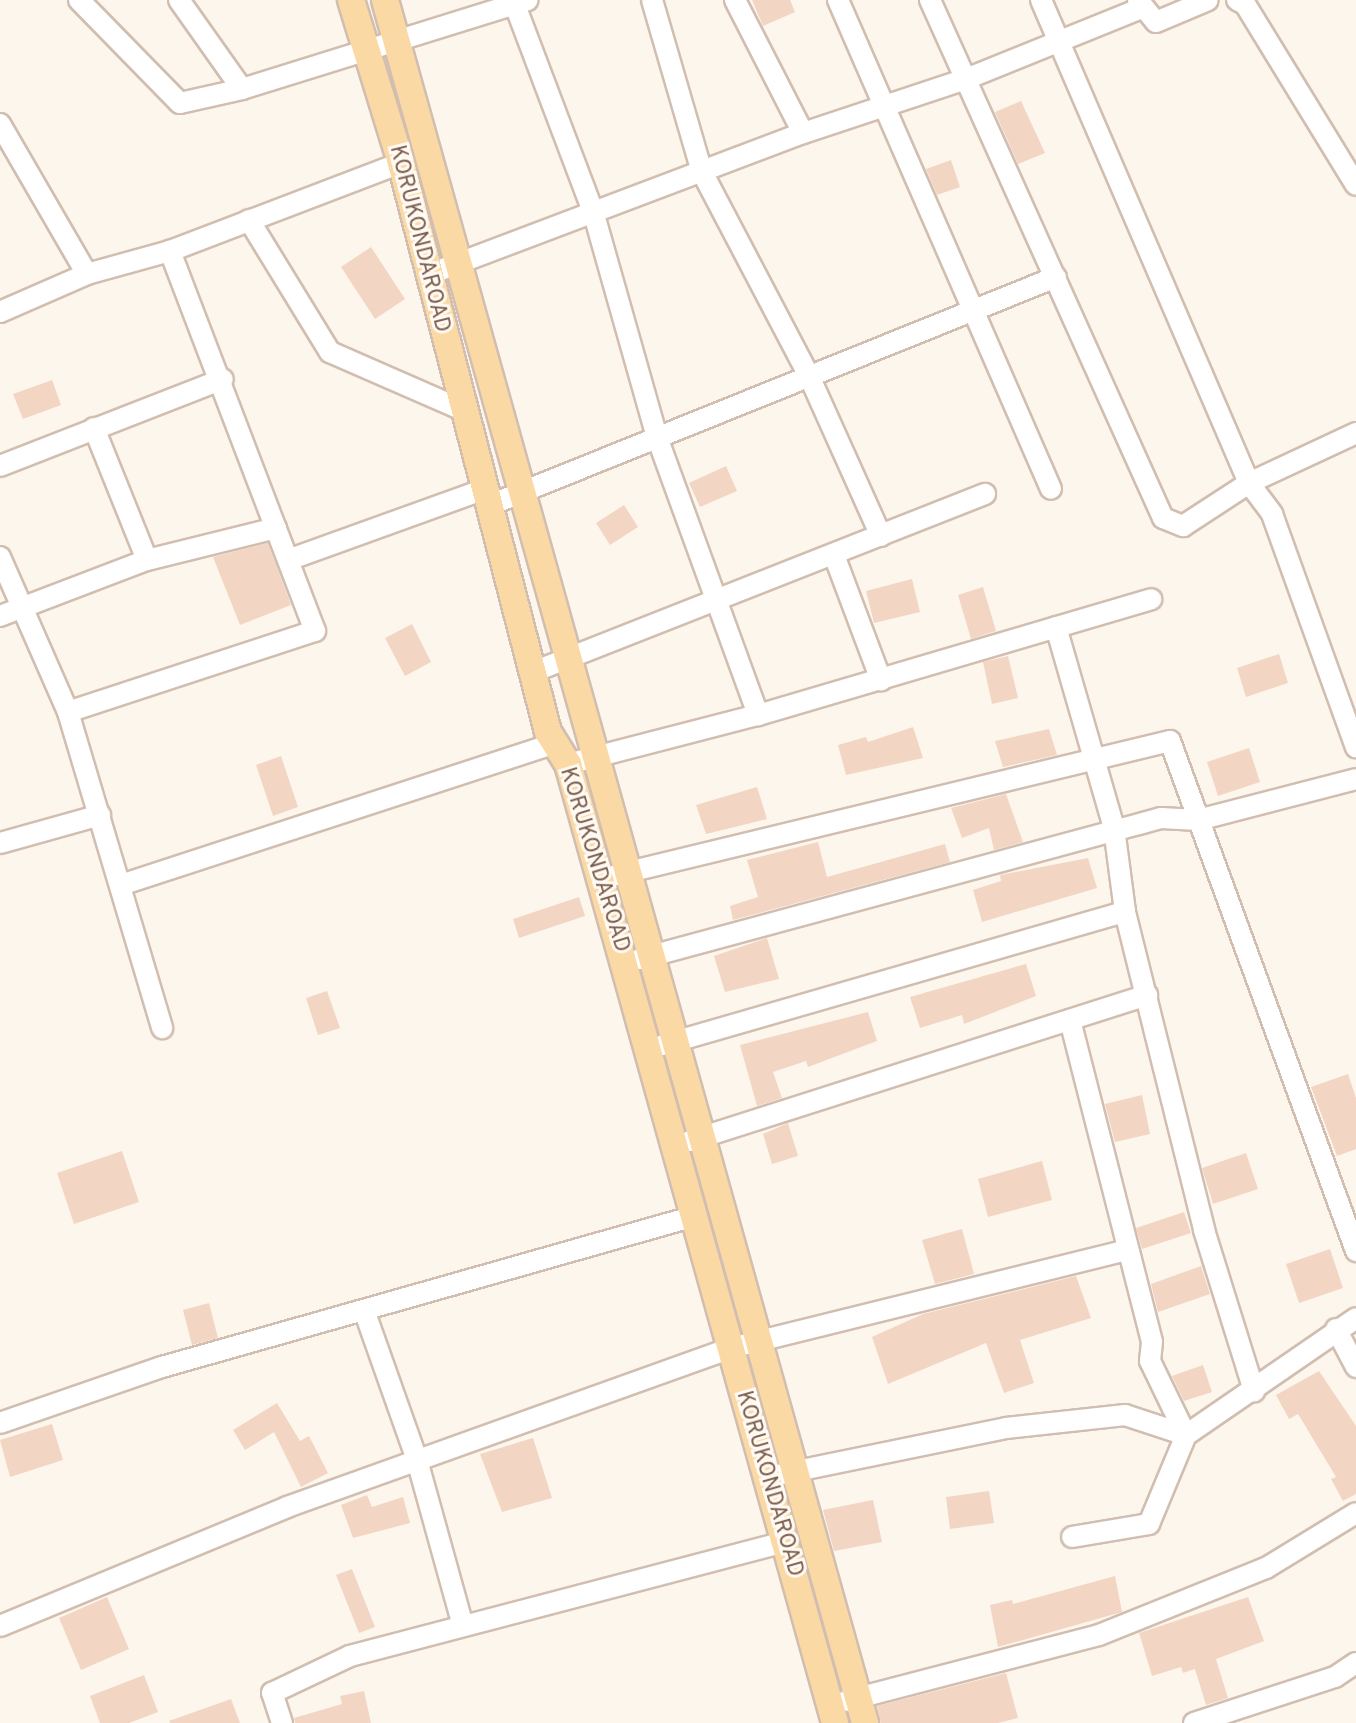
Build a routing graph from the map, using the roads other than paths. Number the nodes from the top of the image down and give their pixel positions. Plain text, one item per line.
1 (79, 0) edge
2 (179, 0) edge
3 (351, 0) edge
4 (385, 0) edge
5 (652, 0) edge
6 (735, 0) edge
7 (838, 0) edge
8 (930, 0) edge
9 (1041, 0) edge
10 (1208, 0) edge
11 (1237, 0) edge
12 (521, 2) edge
13 (1140, 4) edge
14 (1058, 39) junction
15 (397, 40) junction
16 (365, 49) junction
17 (966, 79) junction
18 (242, 89) junction
19 (883, 107) junction
20 (0, 124) edge
21 (803, 133) junction
22 (1350, 162) edge
23 (401, 163) junction
24 (702, 172) junction
25 (1356, 185) edge
26 (593, 211) junction
27 (249, 220) junction
28 (170, 251) junction
29 (459, 263) junction
30 (87, 274) junction
31 (427, 275) junction
32 (1056, 277) junction
33 (0, 312) edge
34 (976, 312) junction
35 (810, 378) junction
36 (223, 379) junction
37 (465, 411) junction
38 (94, 428) junction
39 (1356, 433) edge
40 (657, 437) junction
41 (0, 466) edge
42 (1249, 483) junction
43 (1051, 489) dead end
44 (523, 492) junction
45 (985, 494) dead end
46 (488, 497) junction
47 (276, 528) junction
48 (881, 536) junction
49 (834, 555) junction
50 (0, 557) edge
51 (147, 560) junction
52 (288, 560) junction
53 (1151, 599) dead end
54 (717, 602) junction
55 (22, 607) junction
56 (0, 616) edge
57 (1056, 627) junction
58 (569, 658) junction
59 (533, 672) junction
60 (881, 680) junction
61 (68, 712) junction
62 (758, 715) junction
63 (1356, 747) edge
64 (560, 754) junction
65 (596, 757) junction
66 (1094, 760) junction
67 (1356, 779) edge
68 (100, 815) junction
69 (1198, 820) junction
70 (1114, 830) junction
71 (0, 843) edge
72 (629, 872) junction
73 (601, 879) junction
74 (121, 885) junction
75 (1125, 912) junction
76 (652, 956) junction
77 (624, 964) junction
78 (1147, 995) junction
79 (1070, 1020) junction
80 (162, 1028) dead end
81 (676, 1041) junction
82 (648, 1049) junction
83 (702, 1137) junction
84 (675, 1146) junction
85 (695, 1216) junction
86 (1128, 1250) junction
87 (1356, 1251) edge
88 (364, 1310) junction
89 (1356, 1318) edge
90 (1336, 1329) junction
91 (759, 1341) junction
92 (731, 1348) junction
93 (1356, 1367) edge
94 (1254, 1391) junction
95 (0, 1423) edge
96 (1186, 1435) junction
97 (417, 1460) junction
98 (796, 1471) junction
99 (767, 1477) junction
100 (1356, 1513) edge
101 (1072, 1537) dead end
102 (785, 1542) junction
103 (0, 1626) edge
104 (463, 1626) junction
105 (1356, 1663) edge
106 (858, 1697) junction
107 (833, 1714) edge
108 (282, 1723) edge
109 (865, 1723) edge
110 (1194, 1723) edge

1 - 18 street
2 - 18 street
3 - 16 main road, KORUKONDAROAD
4 - 15 main road
5 - 24 street
6 - 21 street
7 - 19 street
8 - 17 street
9 - 14 street
10 - 13 street
11 - 22 street
12 - 15 street
12 - 26 street
13 - 14 street
14 - 17 street
14 - 42 street
15 - 16 street
15 - 29 main road
16 - 18 street
16 - 23 main road, KORUKONDAROAD
17 - 19 street
17 - 32 street
19 - 21 street
19 - 34 street
20 - 30 street
21 - 24 street
22 - 25 street
23 - 27 street
23 - 31 main road, KORUKONDAROAD
24 - 26 street
24 - 35 street
26 - 29 street
26 - 40 street
27 - 28 street
27 - 37 street
28 - 30 street
28 - 36 street
29 - 31 street
29 - 44 main road
30 - 33 street
31 - 37 main road, KORUKONDAROAD
32 - 34 street
32 - 42 street
34 - 35 street
34 - 43 street
35 - 40 street
35 - 48 street
36 - 38 street
36 - 47 street
37 - 46 main road, KORUKONDAROAD
38 - 41 street
38 - 51 street
39 - 42 street
40 - 44 street
40 - 54 street
42 - 63 street
44 - 46 street
44 - 58 main road
45 - 48 street
46 - 52 street
46 - 59 main road, KORUKONDAROAD
47 - 51 street
47 - 52 street
48 - 49 street
49 - 54 street
49 - 60 street
50 - 55 street
51 - 55 street
52 - 61 street
53 - 57 street
54 - 58 street
54 - 62 street
55 - 56 street
55 - 61 street
57 - 60 street
57 - 66 street
58 - 59 street
58 - 65 main road
59 - 64 main road, KORUKONDAROAD
60 - 62 street
61 - 68 street
62 - 65 street
64 - 65 street
64 - 73 main road, KORUKONDAROAD
64 - 74 street
65 - 72 main road
66 - 69 street
66 - 70 street
66 - 72 street
67 - 69 street
68 - 71 street
68 - 74 street
69 - 70 street
69 - 87 street
70 - 75 street
70 - 76 street
72 - 73 street
72 - 76 main road
73 - 77 main road, KORUKONDAROAD
74 - 80 street
75 - 78 street
75 - 81 street
76 - 77 street
76 - 81 main road
77 - 82 main road, KORUKONDAROAD
78 - 79 street
78 - 94 street
79 - 83 street
79 - 86 street
81 - 82 street
81 - 83 main road
82 - 84 main road, KORUKONDAROAD
83 - 84 street
83 - 91 main road
84 - 85 main road, KORUKONDAROAD
85 - 88 street
85 - 92 main road, KORUKONDAROAD
86 - 91 street
86 - 96 street
88 - 95 street
88 - 97 street
89 - 90 street
90 - 93 street
90 - 94 street
91 - 92 street
91 - 98 main road
92 - 97 street
92 - 99 main road, KORUKONDAROAD
94 - 96 street
96 - 98 street
96 - 101 street
97 - 103 street
97 - 104 street
98 - 99 street
98 - 106 main road
99 - 102 main road, KORUKONDAROAD
100 - 106 street
102 - 104 street
102 - 107 main road, KORUKONDAROAD
104 - 108 street
105 - 110 street
106 - 107 street
106 - 109 main road

